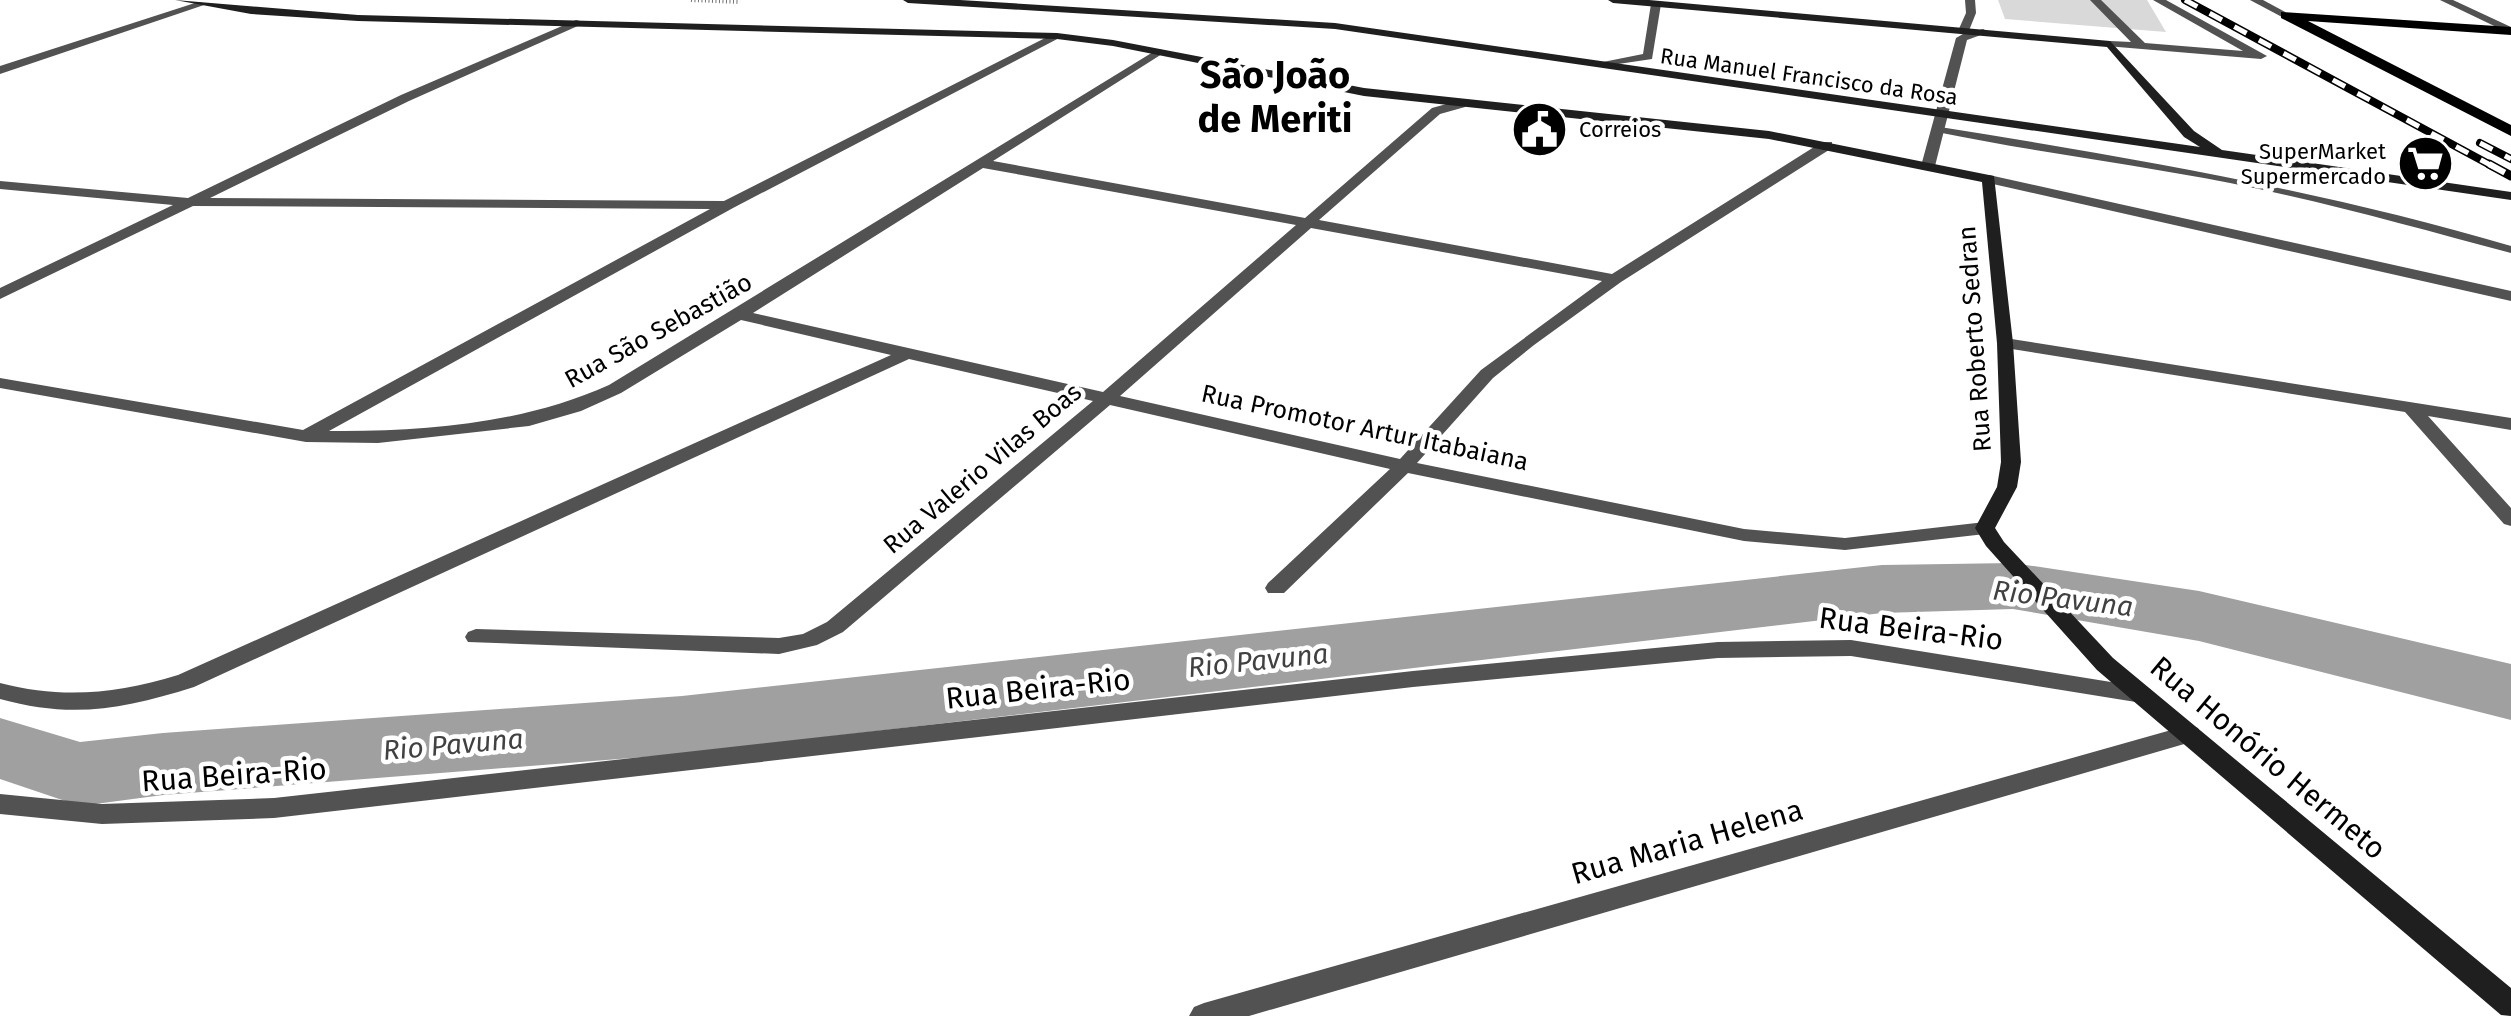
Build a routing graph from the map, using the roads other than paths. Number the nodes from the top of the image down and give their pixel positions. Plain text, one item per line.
1 (180, 0) edge
2 (908, 0) edge
3 (1115, 0) edge
4 (1613, 0) edge
5 (1970, 0) edge
6 (2095, 0) edge
7 (2158, 0) edge
8 (2255, 0) edge
9 (2445, 0) edge
10 (202, 4) junction
11 (1656, 4) junction
12 (1100, 10) junction
13 (2286, 16) junction
14 (576, 23) junction
15 (1964, 31) junction
16 (2511, 31) edge
17 (1983, 32) junction
18 (1057, 36) junction
19 (2110, 44) junction
20 (2142, 47) junction
21 (1158, 52) junction
22 (1602, 65) junction
23 (0, 70) edge
24 (1461, 104) joint
25 (1433, 106) junction
26 (1942, 123) junction
27 (2511, 131) edge
28 (2188, 134) junction
29 (1827, 145) junction
30 (2152, 146) junction
31 (2223, 155) junction
32 (982, 163) junction
33 (1928, 166) junction
34 (1989, 180) junction
35 (0, 185) edge
36 (2511, 196) edge
37 (188, 202) junction
38 (728, 205) junction
39 (1304, 224) junction
40 (2511, 250) edge
41 (1615, 280) junction
42 (0, 294) edge
43 (2511, 296) edge
44 (739, 315) junction
45 (2005, 343) junction
46 (908, 353) junction
47 (0, 383) edge
48 (1108, 397) junction
49 (2411, 408) junction
50 (2511, 424) edge
51 (306, 436) junction
52 (1404, 466) junction
53 (2511, 520) edge
54 (1990, 537) junction
55 (1276, 588) dead end
56 (476, 636) dead end
57 (0, 690) edge
58 (2142, 694) junction
59 (2189, 734) junction
60 (0, 804) edge
61 (2511, 1006) edge
62 (1204, 1016) edge

1 - 10 main road
2 - 12 main road, Rua Manuel Francisco da Rosa
3 - 12 main road
4 - 11 main road
5 - 15 street
6 - 20 street
7 - 20 street
8 - 13 street
9 - 16 street
10 - 14 main road
10 - 23 street
11 - 15 main road
11 - 22 street
12 - 18 main road
12 - 22 main road, Rua Manuel Francisco da Rosa
13 - 16 main road
13 - 27 main road
14 - 18 main road
14 - 37 street
15 - 17 main road
17 - 19 main road
17 - 26 street
18 - 21 main road
18 - 38 street
19 - 20 street
19 - 28 main road
21 - 25 main road
21 - 32 street, Rua São Sebastião
22 - 26 main road, Rua Manuel Francisco da Rosa
24 - 25 street, Rua Valerio Vilas Boas
24 - 29 main road
25 - 39 street, Rua Valerio Vilas Boas
26 - 30 main road, Rua Manuel Francisco da Rosa
26 - 33 street
26 - 40 lane
28 - 30 main road
28 - 31 main road
29 - 33 main road
29 - 41 street
30 - 31 main road, Rua Manuel Francisco da Rosa
31 - 36 main road, Rua Manuel Francisco da Rosa
32 - 39 street
32 - 44 street, Rua São Sebastião
33 - 34 main road
34 - 43 street
34 - 45 main road, Rua Roberto Sedran
35 - 37 street
37 - 38 street
37 - 42 street
38 - 51 street
39 - 41 street
39 - 48 street, Rua Valerio Vilas Boas
41 - 52 street
44 - 46 street, Rua Promotor Artur Itabaiana
44 - 51 street, Rua São Sebastião
45 - 49 street
45 - 54 main road, Rua Roberto Sedran
46 - 48 street, Rua Promotor Artur Itabaiana
46 - 57 street
47 - 51 street, Rua São Sebastião
48 - 52 street, Rua Promotor Artur Itabaiana
48 - 56 street, Rua Valerio Vilas Boas
49 - 50 street
49 - 53 street
52 - 54 street, Rua Promotor Artur Itabaiana
52 - 55 street
54 - 58 main road, Rua Honório Hermeto
58 - 59 main road, Rua Honório Hermeto
58 - 60 street, Rua Beira-Rio
59 - 61 main road, Rua Honório Hermeto
59 - 62 street, Rua Maria Helena

